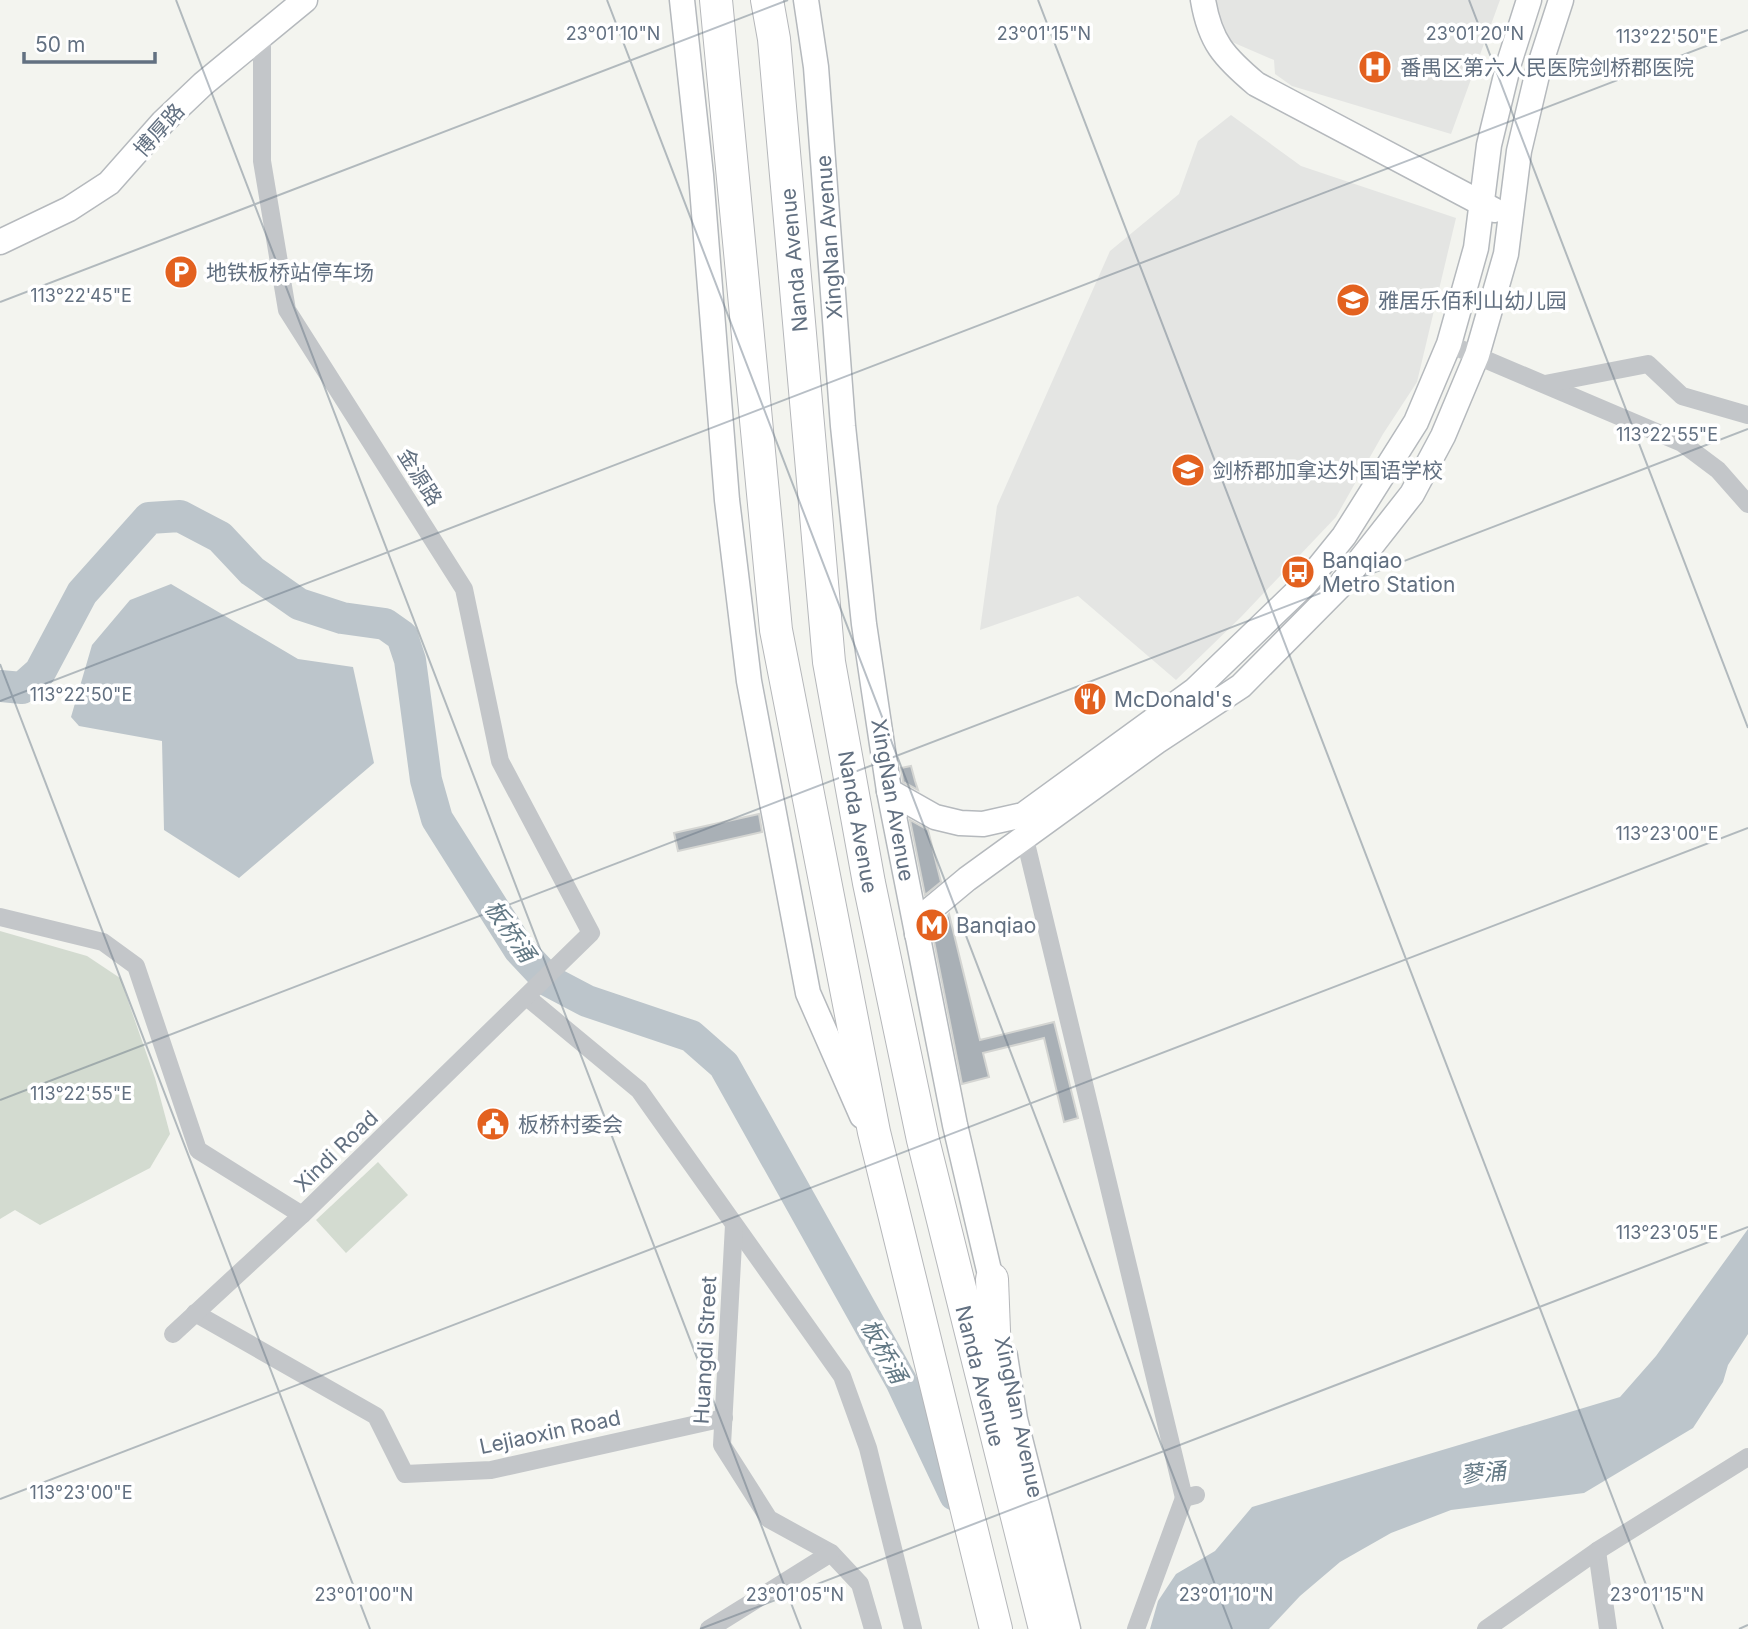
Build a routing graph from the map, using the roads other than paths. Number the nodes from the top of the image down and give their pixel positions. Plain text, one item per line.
1 (305, 0) edge
2 (682, 0) edge
3 (716, 0) edge
4 (767, 0) edge
5 (791, 0) edge
6 (806, 0) edge
7 (1203, 0) edge
8 (1530, 0) edge
9 (1561, 0) edge
10 (262, 35) junction
11 (776, 62) junction
12 (1482, 204) junction
13 (1510, 218) junction
14 (0, 242) edge
15 (1449, 344) junction
16 (1477, 355) junction
17 (1545, 384) junction
18 (1748, 415) edge
19 (1748, 505) edge
20 (1264, 624) junction
21 (1284, 644) junction
22 (1125, 753) junction
23 (889, 791) junction
24 (1025, 839) junction
25 (0, 917) edge
26 (592, 933) joint
27 (918, 934) junction
28 (528, 998) junction
29 (879, 1154) junction
30 (302, 1215) junction
31 (734, 1225) junction
32 (992, 1279) junction
33 (195, 1314) junction
34 (173, 1334) dead end
35 (724, 1418) junction
36 (998, 1448) junction
37 (1748, 1457) edge
38 (1597, 1551) junction
39 (831, 1553) junction
40 (709, 1629) edge
41 (873, 1629) edge
42 (913, 1629) edge
43 (996, 1629) edge
44 (1045, 1629) edge
45 (1068, 1629) edge
46 (1136, 1629) edge
47 (1486, 1629) edge
48 (1608, 1629) edge

1 - 10 street, 博厚路
2 - 29 street
3 - 29 highway
4 - 11 highway, Nanda Avenue
5 - 11 highway
6 - 23 street, XingNan Avenue
7 - 12 street
8 - 12 street
9 - 13 street
10 - 14 street, 博厚路
10 - 26 street, 金源路
11 - 36 highway, Nanda Avenue
12 - 13 street
12 - 15 street
13 - 16 street
15 - 16 street
15 - 20 street
16 - 17 street
16 - 21 street
17 - 18 street
17 - 19 street
20 - 21 street
20 - 22 street
21 - 22 street
22 - 23 street
22 - 24 street
23 - 27 street, XingNan Avenue
24 - 27 street
24 - 46 street
25 - 30 street
26 - 28 street, Xindi Road
27 - 32 street, XingNan Avenue
28 - 30 street, Xindi Road
28 - 31 street
29 - 43 highway
30 - 33 street, Xindi Road
31 - 35 street, Huangdi Street
31 - 42 street
32 - 36 highway
32 - 45 street, XingNan Avenue
33 - 34 street, Xindi Road
33 - 35 street, Lejiaoxin Road
35 - 39 street, Huangdi Street
36 - 44 highway, Nanda Avenue
37 - 38 street
38 - 47 street
38 - 48 street
39 - 40 street
39 - 41 street, Huangdi Street

